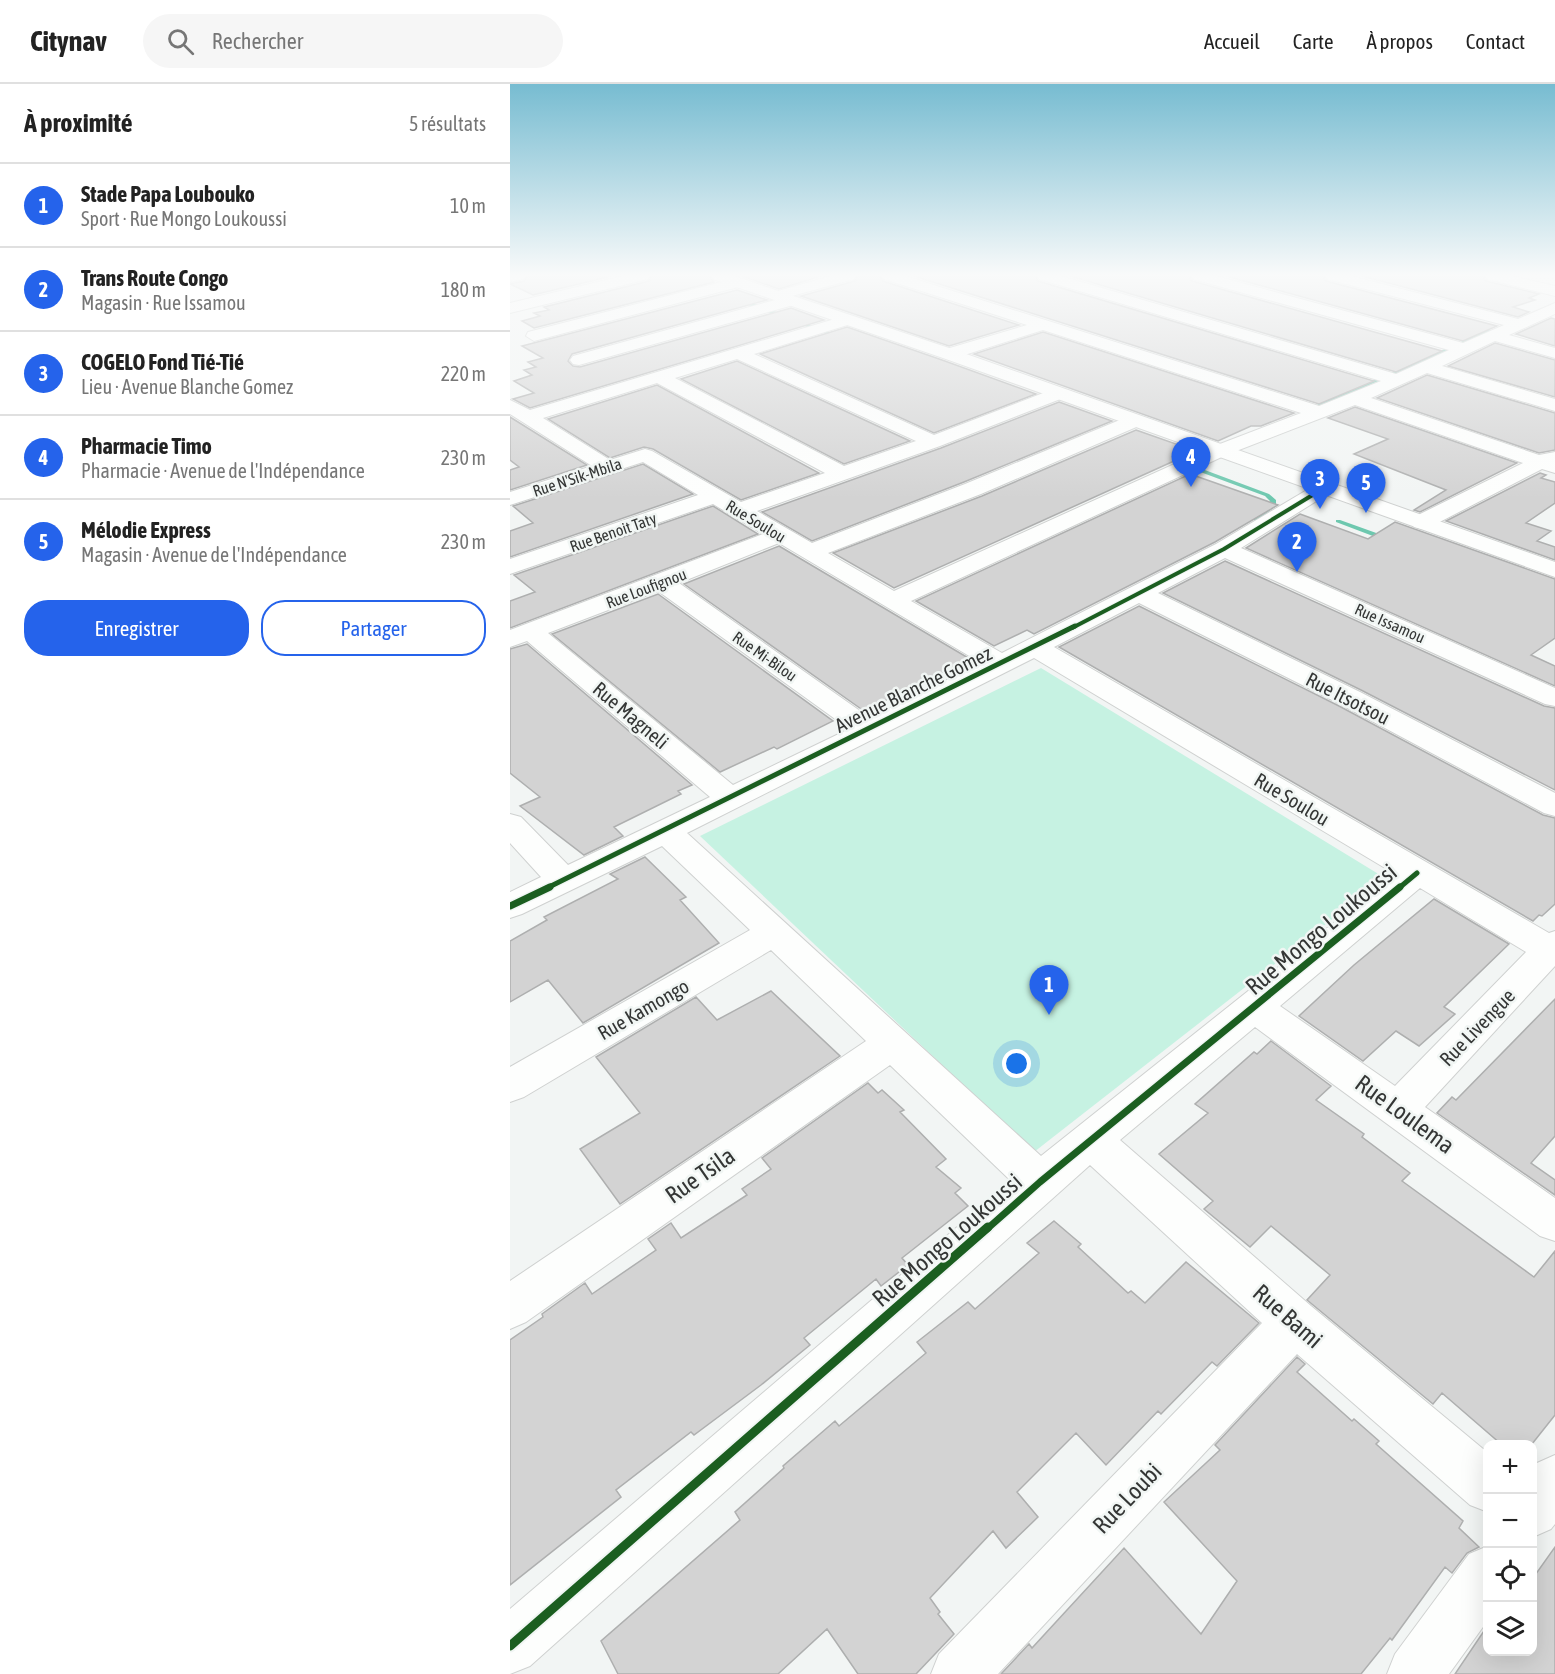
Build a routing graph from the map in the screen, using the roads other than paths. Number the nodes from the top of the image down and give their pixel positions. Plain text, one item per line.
1 (561, 350) edge
2 (611, 350) edge
3 (752, 350) edge
4 (938, 350) edge
5 (961, 350) edge
6 (1123, 350) edge
7 (1297, 350) edge
8 (1462, 350) edge
9 (740, 354) junction
10 (949, 354) junction
11 (579, 360) junction
12 (1426, 367) junction
13 (661, 378) junction
14 (1398, 380) junction
15 (624, 388) junction
16 (1057, 394) junction
17 (1355, 399) junction
18 (1555, 405) edge
19 (518, 411) edge
20 (1320, 413) junction
21 (1134, 421) junction
22 (933, 442) junction
23 (1219, 451) junction
24 (645, 456) junction
25 (1551, 462) edge
26 (841, 473) junction
27 (1324, 488) junction
28 (716, 496) junction
29 (510, 499) edge
30 (737, 510) junction
31 (1422, 522) junction
32 (781, 535) junction
33 (1224, 549) junction
34 (810, 552) junction
35 (510, 567) edge
36 (1555, 570) edge
37 (662, 582) junction
38 (1139, 593) junction
39 (891, 601) junction
40 (520, 636) edge
41 (1035, 647) junction
42 (1001, 664) junction
43 (1555, 698) edge
44 (868, 730) junction
45 (731, 799) junction
46 (1555, 806) edge
47 (510, 824) edge
48 (666, 831) junction
49 (1417, 873) junction
50 (563, 880) junction
51 (510, 906) edge
52 (775, 932) junction
53 (1552, 947) edge
54 (1254, 1007) junction
55 (891, 1044) junction
56 (510, 1086) edge
57 (1398, 1109) junction
58 (1092, 1141) junction
59 (1040, 1182) junction
60 (1555, 1222) edge
61 (510, 1307) edge
62 (1295, 1322) junction
63 (1555, 1481) edge
64 (1483, 1483) edge
65 (1537, 1506) edge
66 (1483, 1580) edge
67 (510, 1646) edge
68 (959, 1674) edge
69 (1415, 1674) edge

1 - 11 street
2 - 11 street
3 - 9 street
4 - 10 street
5 - 10 street
6 - 20 street
7 - 14 street
8 - 12 street
9 - 13 street
9 - 22 street
10 - 16 street
11 - 15 street
12 - 14 street
12 - 18 street
13 - 15 street
13 - 26 street
14 - 17 street
15 - 19 street
16 - 21 street
16 - 22 street
17 - 20 street
17 - 25 street
19 - 24 street
20 - 23 street
21 - 23 street
21 - 34 street
22 - 26 street
23 - 27 street
23 - 39 street
24 - 28 street, Rue Soulou
24 - 29 street, Rue N'Sik-Mbila
25 - 31 street
26 - 30 street
27 - 31 street
27 - 33 street, Avenue Blanche Gomez
28 - 30 street, Rue Soulou
28 - 35 street, Rue Benoit Taty
30 - 32 street, Rue Soulou
31 - 36 street
32 - 34 street, Rue Soulou
32 - 37 street, Rue Loufignou
33 - 38 street, Avenue Blanche Gomez
33 - 43 street, Rue Issamou
34 - 39 street, Rue Soulou
37 - 40 street, Rue Loufignou
37 - 44 street, Rue Mi-Bilou
38 - 41 street, Avenue Blanche Gomez
38 - 46 street, Rue Itsotsou
39 - 42 street, Rue Soulou
40 - 45 street, Rue Magneli
41 - 42 street, Avenue Blanche Gomez
41 - 49 street, Rue Soulou
42 - 44 street, Avenue Blanche Gomez
44 - 45 street, Avenue Blanche Gomez
45 - 48 street, Avenue Blanche Gomez
47 - 50 street
48 - 50 street, Avenue Blanche Gomez
48 - 52 street
49 - 53 street, Rue Soulou
49 - 54 street, Rue Mongo Loukoussi
50 - 51 street, Avenue Blanche Gomez
52 - 55 street
52 - 56 street, Rue Kamongo
53 - 57 street, Rue Livengue
54 - 57 street, Rue Loulema
54 - 58 street, Rue Mongo Loukoussi
55 - 59 street
55 - 61 street, Rue Tsila
57 - 60 street, Rue Loulema
58 - 59 street, Rue Mongo Loukoussi
58 - 62 street, Rue Bami
59 - 67 street, Rue Mongo Loukoussi
62 - 64 street, Rue Bami
62 - 68 street, Rue Loubi
63 - 65 street
66 - 69 street

